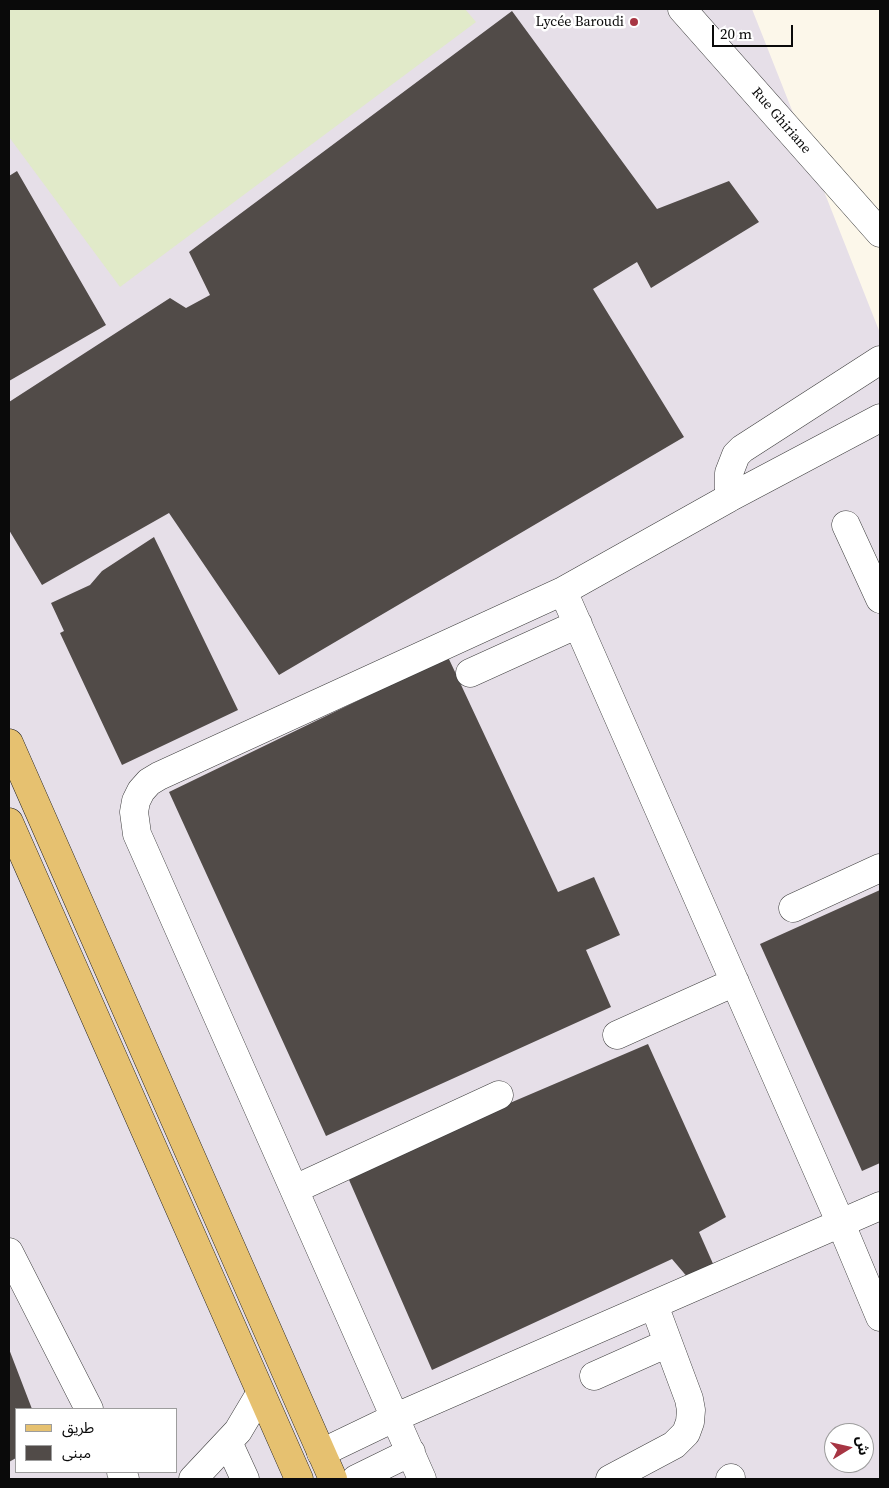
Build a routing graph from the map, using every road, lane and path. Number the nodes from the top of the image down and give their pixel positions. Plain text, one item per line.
1 (682, 9) edge
2 (880, 233) edge
3 (880, 360) edge
4 (880, 418) edge
5 (729, 498) junction
6 (846, 525) dead end
7 (563, 591) junction
8 (880, 599) edge
9 (578, 624) junction
10 (470, 674) dead end
11 (9, 743) edge
12 (9, 822) edge
13 (880, 868) edge
14 (792, 908) dead end
15 (735, 982) junction
16 (617, 1035) dead end
17 (499, 1095) dead end
18 (295, 1189) junction
19 (880, 1206) edge
20 (841, 1224) junction
21 (9, 1252) edge
22 (870, 1264) edge
23 (654, 1305) junction
24 (880, 1317) edge
25 (668, 1343) junction
26 (594, 1376) dead end
27 (260, 1394) junction
28 (88, 1408) edge
29 (396, 1417) junction
30 (411, 1452) junction
31 (321, 1453) junction
32 (213, 1465) edge
33 (245, 1479) edge
34 (299, 1479) edge
35 (333, 1479) edge
36 (356, 1479) edge
37 (422, 1479) edge
38 (610, 1479) edge

1 - 2 street, Rue Ghiriane
3 - 5 street
4 - 5 street
5 - 7 street
6 - 8 street
7 - 9 street
7 - 18 street
9 - 10 street
9 - 15 street
11 - 31 main road
12 - 27 main road
13 - 14 street
15 - 16 street
15 - 20 street
17 - 18 street
18 - 29 street
19 - 20 street
20 - 22 street
20 - 23 street
21 - 28 street
22 - 24 street
23 - 25 street
23 - 29 street
25 - 26 street
25 - 38 street
27 - 32 street
27 - 34 main road
29 - 30 street
29 - 31 street
30 - 36 street
30 - 37 street
31 - 35 main road
32 - 33 street

